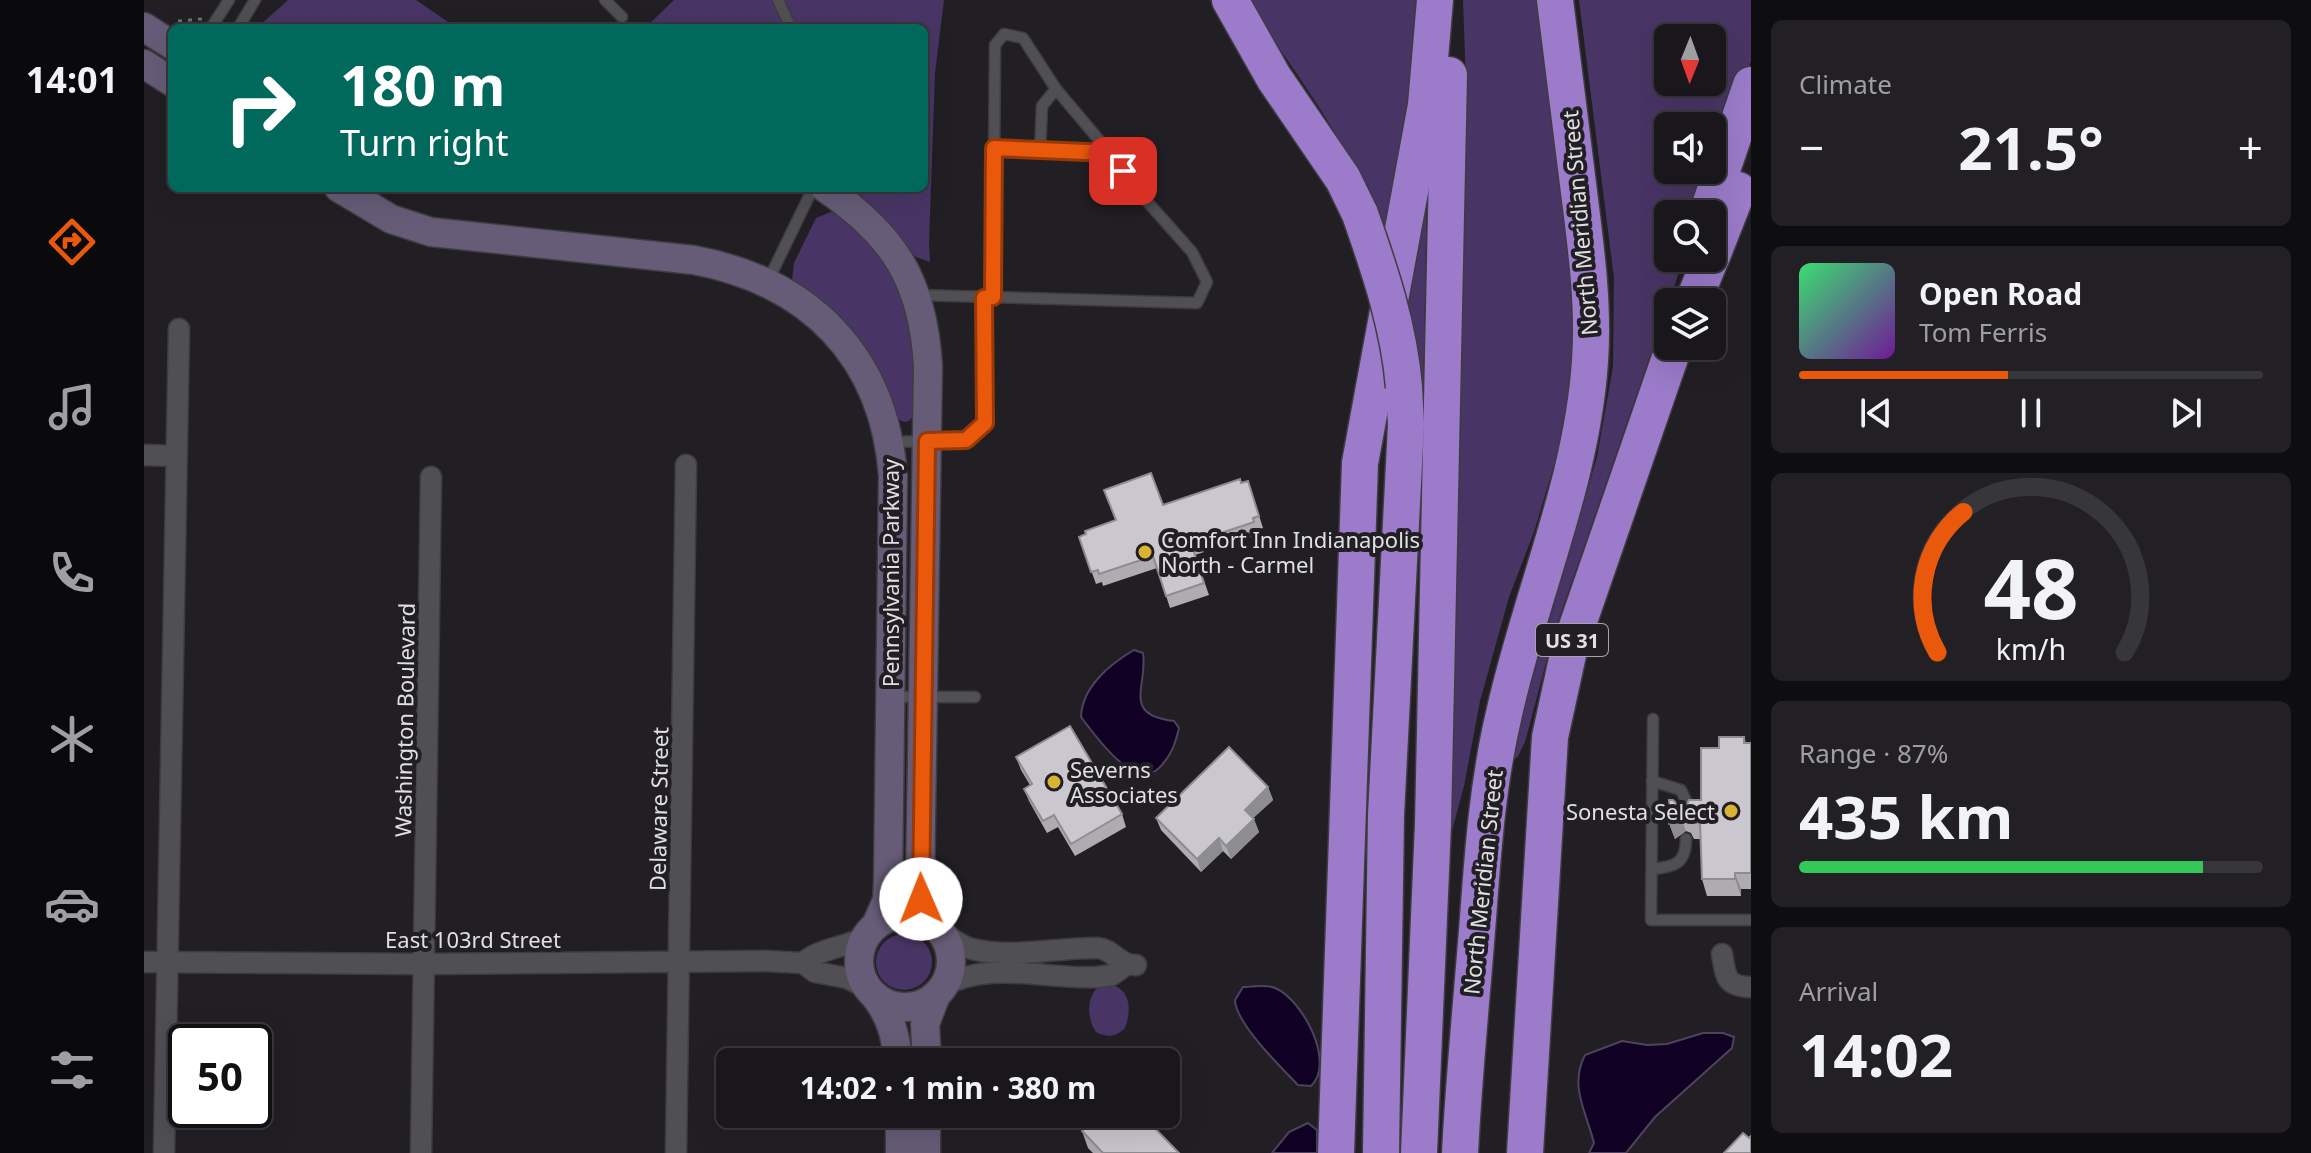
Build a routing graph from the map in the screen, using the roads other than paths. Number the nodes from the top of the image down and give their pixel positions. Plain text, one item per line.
1 (229, 0) edge
2 (255, 0) edge
3 (605, 0) edge
4 (778, 0) edge
5 (1214, 0) edge
6 (1230, 0) edge
7 (1435, 0) edge
8 (1451, 0) edge
9 (1555, 0) edge
10 (622, 17) dead end
11 (214, 24) edge
12 (240, 24) edge
13 (789, 24) edge
14 (144, 27) edge
15 (168, 42) edge
16 (144, 64) edge
17 (1274, 78) junction
18 (168, 79) edge
19 (1751, 85) edge
20 (1056, 89) junction
21 (994, 148) junction
22 (1040, 150) junction
23 (1110, 153) junction
24 (1751, 156) edge
25 (346, 192) edge
26 (811, 192) edge
27 (830, 192) edge
28 (1712, 200) edge
29 (1726, 221) edge
30 (767, 282) junction
31 (916, 296) junction
32 (988, 298) junction
33 (179, 329) dead end
34 (1668, 360) edge
35 (927, 441) junction
36 (888, 442) junction
37 (144, 455) edge
38 (176, 456) junction
39 (686, 465) dead end
40 (431, 477) dead end
41 (891, 696) junction
42 (923, 697) junction
43 (975, 697) dead end
44 (1653, 719) dead end
45 (1652, 781) junction
46 (1386, 815) junction
47 (1687, 816) edge
48 (1686, 839) edge
49 (1652, 869) junction
50 (1478, 917) junction
51 (1751, 920) edge
52 (1537, 926) junction
53 (937, 928) junction
54 (872, 930) junction
55 (1722, 954) dead end
56 (144, 962) edge
57 (167, 962) junction
58 (680, 962) junction
59 (803, 963) junction
60 (424, 964) junction
61 (1751, 987) edge
62 (940, 990) junction
63 (871, 992) junction
64 (897, 1048) edge
65 (926, 1048) edge
66 (900, 1128) edge
67 (926, 1128) edge
68 (164, 1153) edge
69 (421, 1153) edge
70 (676, 1153) edge
71 (900, 1153) edge
72 (926, 1153) edge
73 (1336, 1153) edge
74 (1359, 1153) edge
75 (1381, 1153) edge
76 (1419, 1153) edge
77 (1460, 1153) edge
78 (1481, 1153) edge
79 (1525, 1153) edge
80 (1536, 1153) edge

1 - 11 lane
2 - 12 lane
3 - 10 lane
4 - 13 lane
5 - 17 highway
6 - 17 highway
7 - 73 highway
8 - 76 highway, North Meridian Street
9 - 50 highway, North Meridian Street
14 - 15 main road
16 - 18 main road
17 - 46 highway, bridge
19 - 28 highway
20 - 21 lane
20 - 22 lane
20 - 23 lane
21 - 22 lane
21 - 32 lane
22 - 23 lane
23 - 32 lane
24 - 29 highway
25 - 30 main road, Pennsylvania Parkway
26 - 30 lane
27 - 31 main road, Pennsylvania Parkway
30 - 36 main road, Pennsylvania Parkway
31 - 32 lane
31 - 35 main road, Pennsylvania Parkway
32 - 35 lane
33 - 38 street
34 - 52 highway, US 31
35 - 36 lane
35 - 42 main road, Pennsylvania Parkway
36 - 41 main road, Pennsylvania Parkway
37 - 38 street
38 - 57 street
39 - 58 street, Delaware Street
40 - 60 street, Washington Boulevard
41 - 42 lane
41 - 54 main road, Pennsylvania Parkway
42 - 43 lane
42 - 53 main road, Pennsylvania Parkway
44 - 45 lane
45 - 47 lane
45 - 49 lane
46 - 74 highway
46 - 75 highway
48 - 49 lane
49 - 51 lane
50 - 77 highway, North Meridian Street
50 - 78 highway
52 - 79 highway
52 - 80 highway, US 31
53 - 54 main road
53 - 62 main road
53 - 62 street
54 - 59 street, East 103rd Street
54 - 63 main road
55 - 61 street
56 - 57 street, East 103rd Street
57 - 60 street, East 103rd Street
57 - 68 street
58 - 59 street, East 103rd Street
58 - 60 street, East 103rd Street
58 - 70 street, Delaware Street
59 - 63 street, East 103rd Street
60 - 69 street, Washington Boulevard
62 - 63 main road
62 - 65 main road
63 - 64 main road
66 - 71 main road
67 - 72 main road

